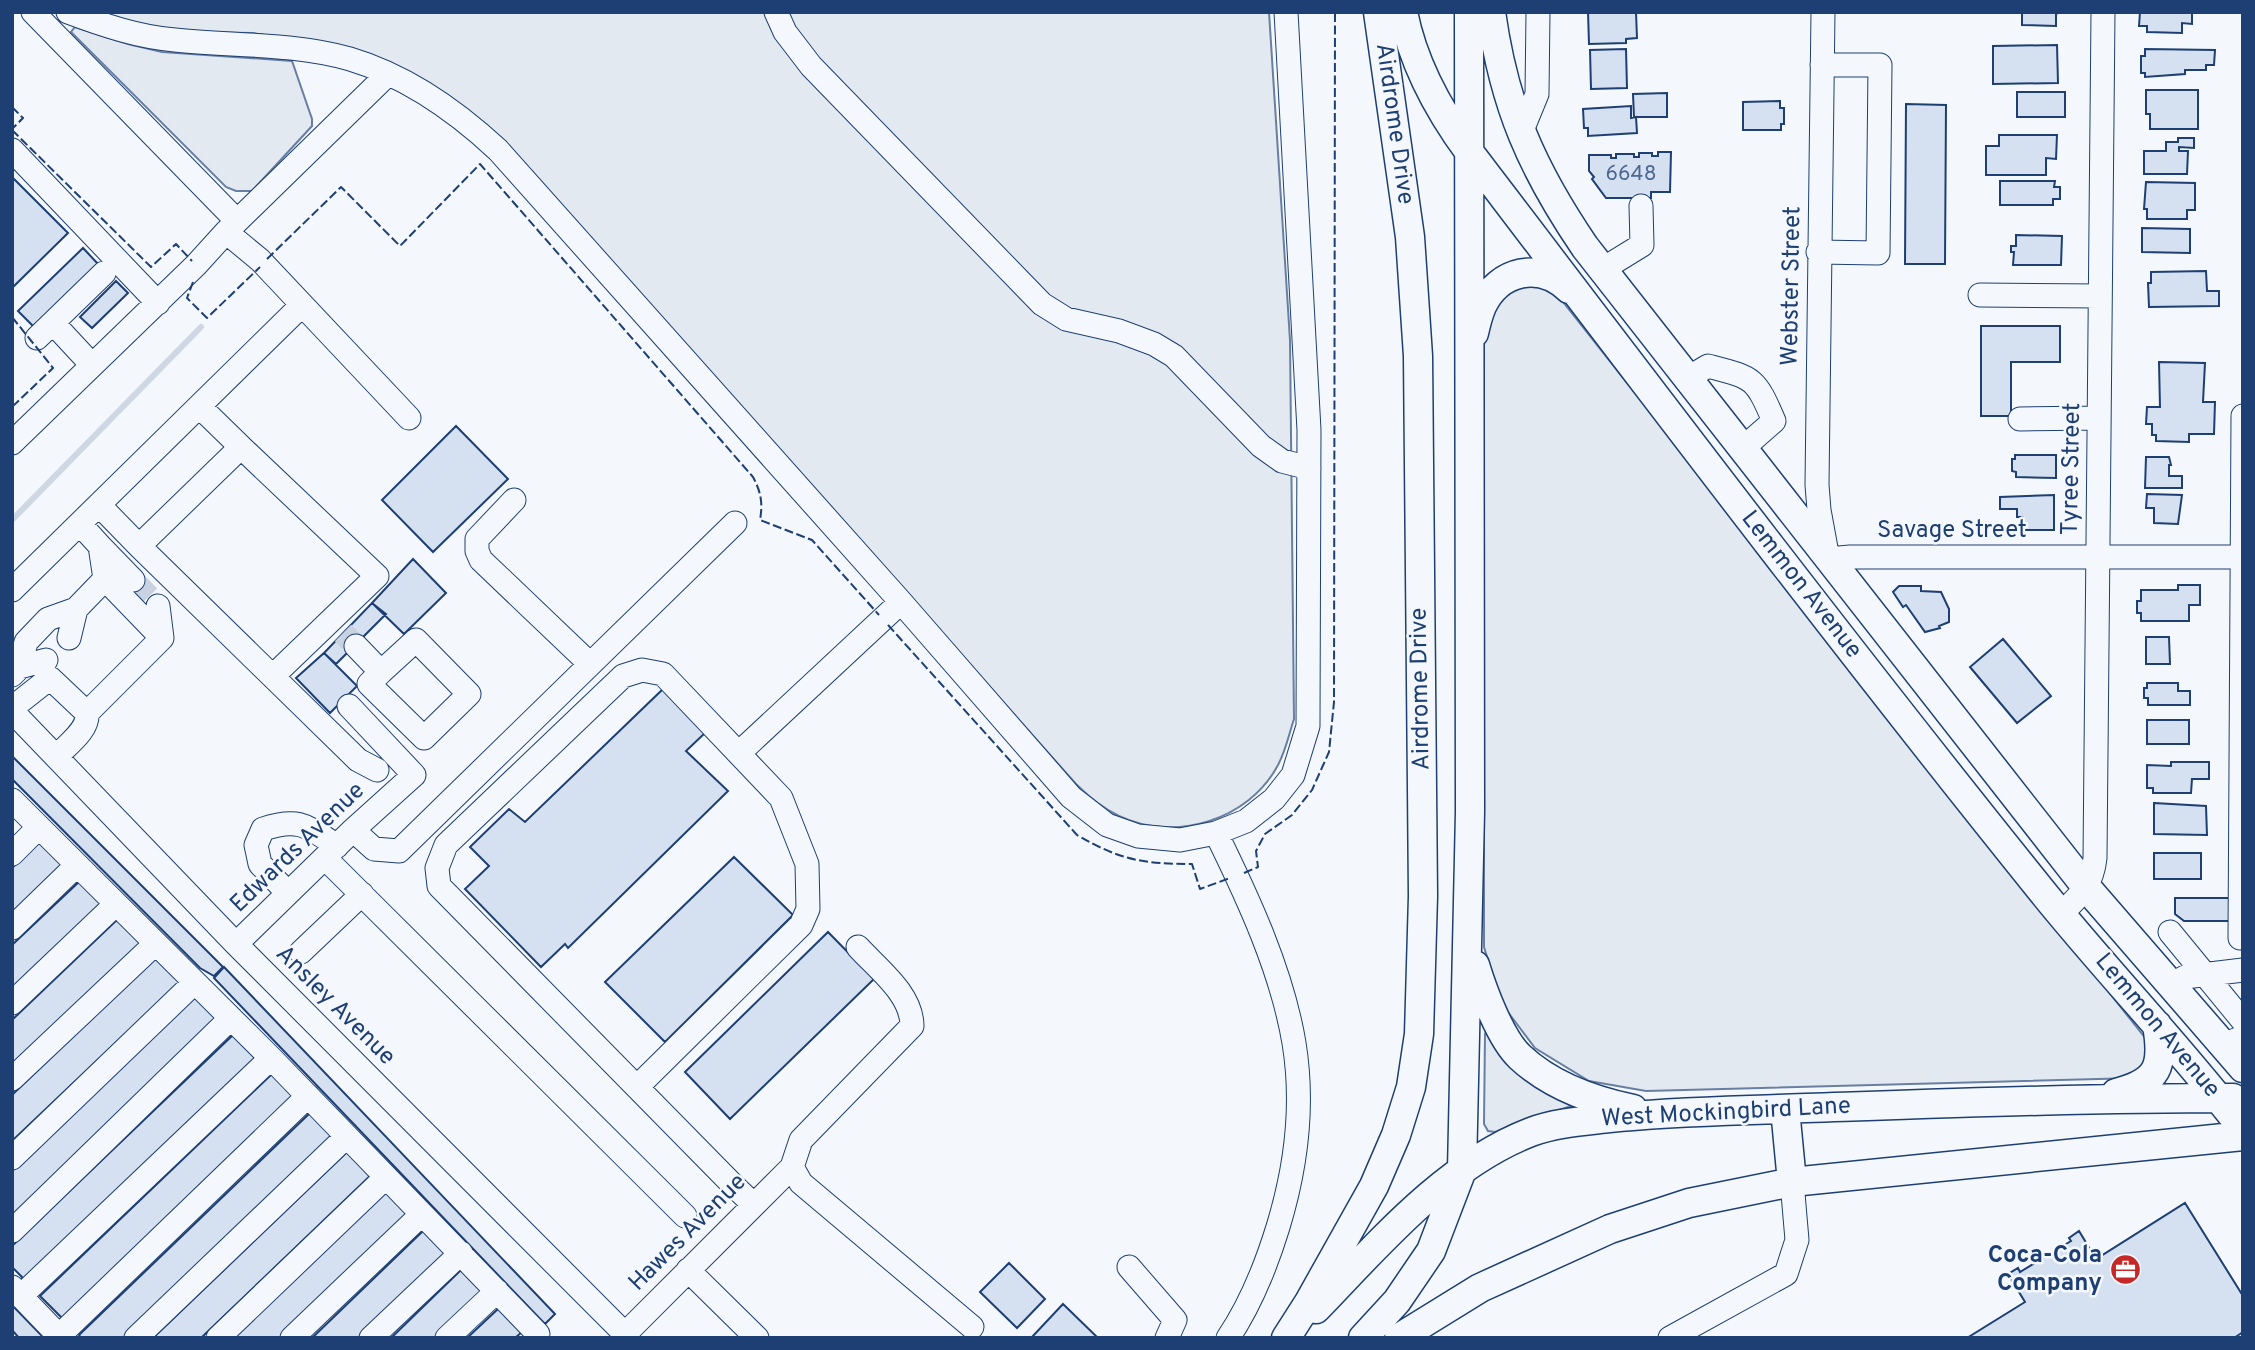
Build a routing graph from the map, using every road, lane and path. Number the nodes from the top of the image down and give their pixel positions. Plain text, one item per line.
1 (33, 12) edge
2 (68, 12) edge
3 (776, 12) edge
4 (1286, 12) edge
5 (1378, 12) edge
6 (1403, 12) edge
7 (1469, 12) edge
8 (1491, 12) edge
9 (1538, 12) edge
10 (1823, 12) edge
11 (2103, 12) edge
12 (1822, 65) junction
13 (388, 74) junction
14 (1521, 133) junction
15 (12, 150) edge
16 (1469, 153) junction
17 (1641, 206) dead end
18 (231, 227) junction
19 (1818, 252) junction
20 (1603, 269) junction
21 (104, 273) dead end
22 (1980, 295) dead end
23 (2100, 296) junction
24 (158, 303) junction
25 (1584, 303) junction
26 (302, 305) junction
27 (1468, 349) junction
28 (92, 365) junction
29 (1688, 378) junction
30 (200, 407) junction
31 (2243, 416) edge
32 (409, 418) dead end
33 (2099, 418) junction
34 (2021, 419) dead end
35 (12, 443) edge
36 (241, 447) junction
37 (1742, 449) junction
38 (1310, 468) junction
39 (514, 500) dead end
40 (99, 505) junction
41 (735, 523) dead end
42 (80, 524) junction
43 (139, 545) junction
44 (100, 546) junction
45 (2243, 557) edge
46 (2098, 558) junction
47 (1828, 559) junction
48 (105, 579) junction
49 (133, 580) tunnel mouth
50 (1799, 584) junction
51 (12, 590) edge
52 (901, 602) junction
53 (158, 606) tunnel mouth
54 (76, 608) junction
55 (343, 633) junction
56 (69, 638) dead end
57 (162, 638) junction
58 (590, 664) junction
59 (48, 669) junction
60 (16, 671) edge
61 (381, 671) dead end
62 (273, 676) junction
63 (349, 706) dead end
64 (12, 709) edge
65 (87, 713) junction
66 (739, 753) junction
67 (57, 756) junction
68 (380, 780) junction
69 (12, 800) edge
70 (40, 828) junction
71 (1216, 833) junction
72 (338, 845) junction
73 (12, 853) edge
74 (77, 865) junction
75 (2087, 888) junction
76 (288, 893) junction
77 (362, 894) junction
78 (116, 904) junction
79 (2061, 914) junction
80 (12, 928) edge
81 (2170, 932) dead end
82 (1468, 939) junction
83 (2240, 939) dead end
84 (155, 944) junction
85 (236, 944) junction
86 (858, 947) dead end
87 (301, 952) dead end
88 (2243, 970) edge
89 (2203, 974) junction
90 (194, 982) junction
91 (2171, 985) junction
92 (12, 1003) edge
93 (231, 1018) junction
94 (2243, 1021) edge
95 (2157, 1025) junction
96 (2233, 1041) edge
97 (271, 1058) junction
98 (2243, 1068) edge
99 (12, 1079) edge
100 (637, 1087) junction
101 (308, 1096) junction
102 (2094, 1098) junction
103 (2231, 1098) edge
104 (1786, 1109) junction
105 (1653, 1113) junction
106 (2243, 1129) edge
107 (346, 1136) junction
108 (2243, 1136) edge
109 (12, 1158) edge
110 (792, 1167) junction
111 (1462, 1170) junction
112 (386, 1178) junction
113 (1791, 1182) junction
114 (754, 1205) junction
115 (421, 1214) junction
116 (685, 1216) dead end
117 (12, 1231) edge
118 (461, 1253) junction
119 (1129, 1267) dead end
120 (688, 1270) junction
121 (497, 1291) junction
122 (17, 1292) edge
123 (972, 1327) dead end
124 (623, 1336) edge
125 (1404, 1336) edge
126 (60, 1337) edge
127 (136, 1338) edge
128 (218, 1338) edge
129 (292, 1338) edge
130 (371, 1338) edge
131 (447, 1338) edge
132 (534, 1338) edge
133 (757, 1338) edge
134 (1167, 1338) edge
135 (1228, 1338) edge
136 (1287, 1338) edge
137 (1363, 1338) edge
138 (1670, 1338) edge

1 - 18 street
2 - 13 street
3 - 38 street
4 - 38 street
5 - 136 main road, Airdrome Drive
6 - 16 main road, Lemmon Avenue
7 - 16 main road, Airdrome Drive
8 - 14 main road, Lemmon Avenue
9 - 14 street
10 - 12 street, Webster Street
11 - 23 street, Tyree Street
12 - 19 street, Webster Street
12 - 19 street
13 - 18 street
13 - 52 street
14 - 20 main road, Lemmon Avenue
15 - 24 street
16 - 25 main road, Lemmon Avenue
16 - 27 main road, Airdrome Drive
17 - 20 street
18 - 24 street
18 - 26 street
19 - 47 street, Webster Street
20 - 29 main road, Lemmon Avenue
21 - 28 street
22 - 23 street
23 - 33 street, Tyree Street
24 - 28 street
25 - 27 main road
25 - 50 main road, Lemmon Avenue
26 - 30 street
26 - 32 street
27 - 82 main road, Airdrome Drive
28 - 35 street
29 - 37 main road, Lemmon Avenue
29 - 37 street
30 - 36 street
30 - 40 street
31 - 45 street
33 - 34 street
33 - 46 street, Tyree Street
36 - 43 street
36 - 55 street
37 - 47 main road, Lemmon Avenue
38 - 71 street
39 - 58 street
40 - 42 street
40 - 43 street
41 - 58 street
42 - 44 street
42 - 51 street
43 - 62 street
44 - 48 street
44 - 49 street
45 - 46 street, Savage Street
45 - 83 street
46 - 47 street, Savage Street
46 - 75 street, Tyree Street
47 - 50 main road
47 - 75 main road, Lemmon Avenue
48 - 54 street
48 - 57 street
50 - 79 main road, Lemmon Avenue
52 - 66 street
52 - 71 street
53 - 57 street
54 - 56 street
54 - 60 street
55 - 61 street
55 - 62 street
57 - 65 street
58 - 72 street
59 - 60 street
59 - 64 street
59 - 65 street
62 - 68 street
63 - 68 street
64 - 67 street, Ansley Avenue
65 - 67 street
66 - 100 street
66 - 100 street
67 - 85 street, Ansley Avenue
68 - 72 street, Edwards Avenue
69 - 70 street
70 - 73 street
70 - 74 street
71 - 135 street
72 - 76 street, Edwards Avenue
72 - 76 street
72 - 77 street
74 - 78 street
74 - 80 street
75 - 79 street
75 - 91 main road, Lemmon Avenue
76 - 85 street, Edwards Avenue
77 - 87 street
77 - 116 street
78 - 84 street
78 - 92 street
79 - 95 main road, Lemmon Avenue
81 - 89 street
82 - 105 main road
82 - 111 main road, Airdrome Drive
84 - 90 street
84 - 99 street
85 - 124 street, Ansley Avenue
86 - 110 street
88 - 89 street
89 - 91 street
89 - 94 street
90 - 93 street
90 - 109 street
91 - 96 main road, Lemmon Avenue
93 - 97 street
93 - 117 street
95 - 102 main road
95 - 103 main road, Lemmon Avenue
96 - 98 main road, Lemmon Avenue
97 - 101 street
97 - 122 street
100 - 114 street
101 - 107 street
101 - 126 street
102 - 103 main road, West Mockingbird Lane
102 - 104 main road, West Mockingbird Lane
103 - 106 main road, Lemmon Avenue
104 - 105 main road, West Mockingbird Lane
104 - 113 main road
105 - 111 main road, West Mockingbird Lane
107 - 112 street
107 - 127 street
108 - 113 main road
110 - 114 street, Hawes Avenue
110 - 123 street
111 - 136 main road, West Mockingbird Lane
111 - 137 main road, Airdrome Drive
112 - 115 street
112 - 128 street
113 - 125 main road
113 - 138 street
114 - 120 street, Hawes Avenue
115 - 118 street
115 - 129 street
118 - 121 street
118 - 130 street
119 - 134 street
120 - 124 street, Hawes Avenue
120 - 133 street
121 - 131 street
121 - 132 street
122 - 126 street

